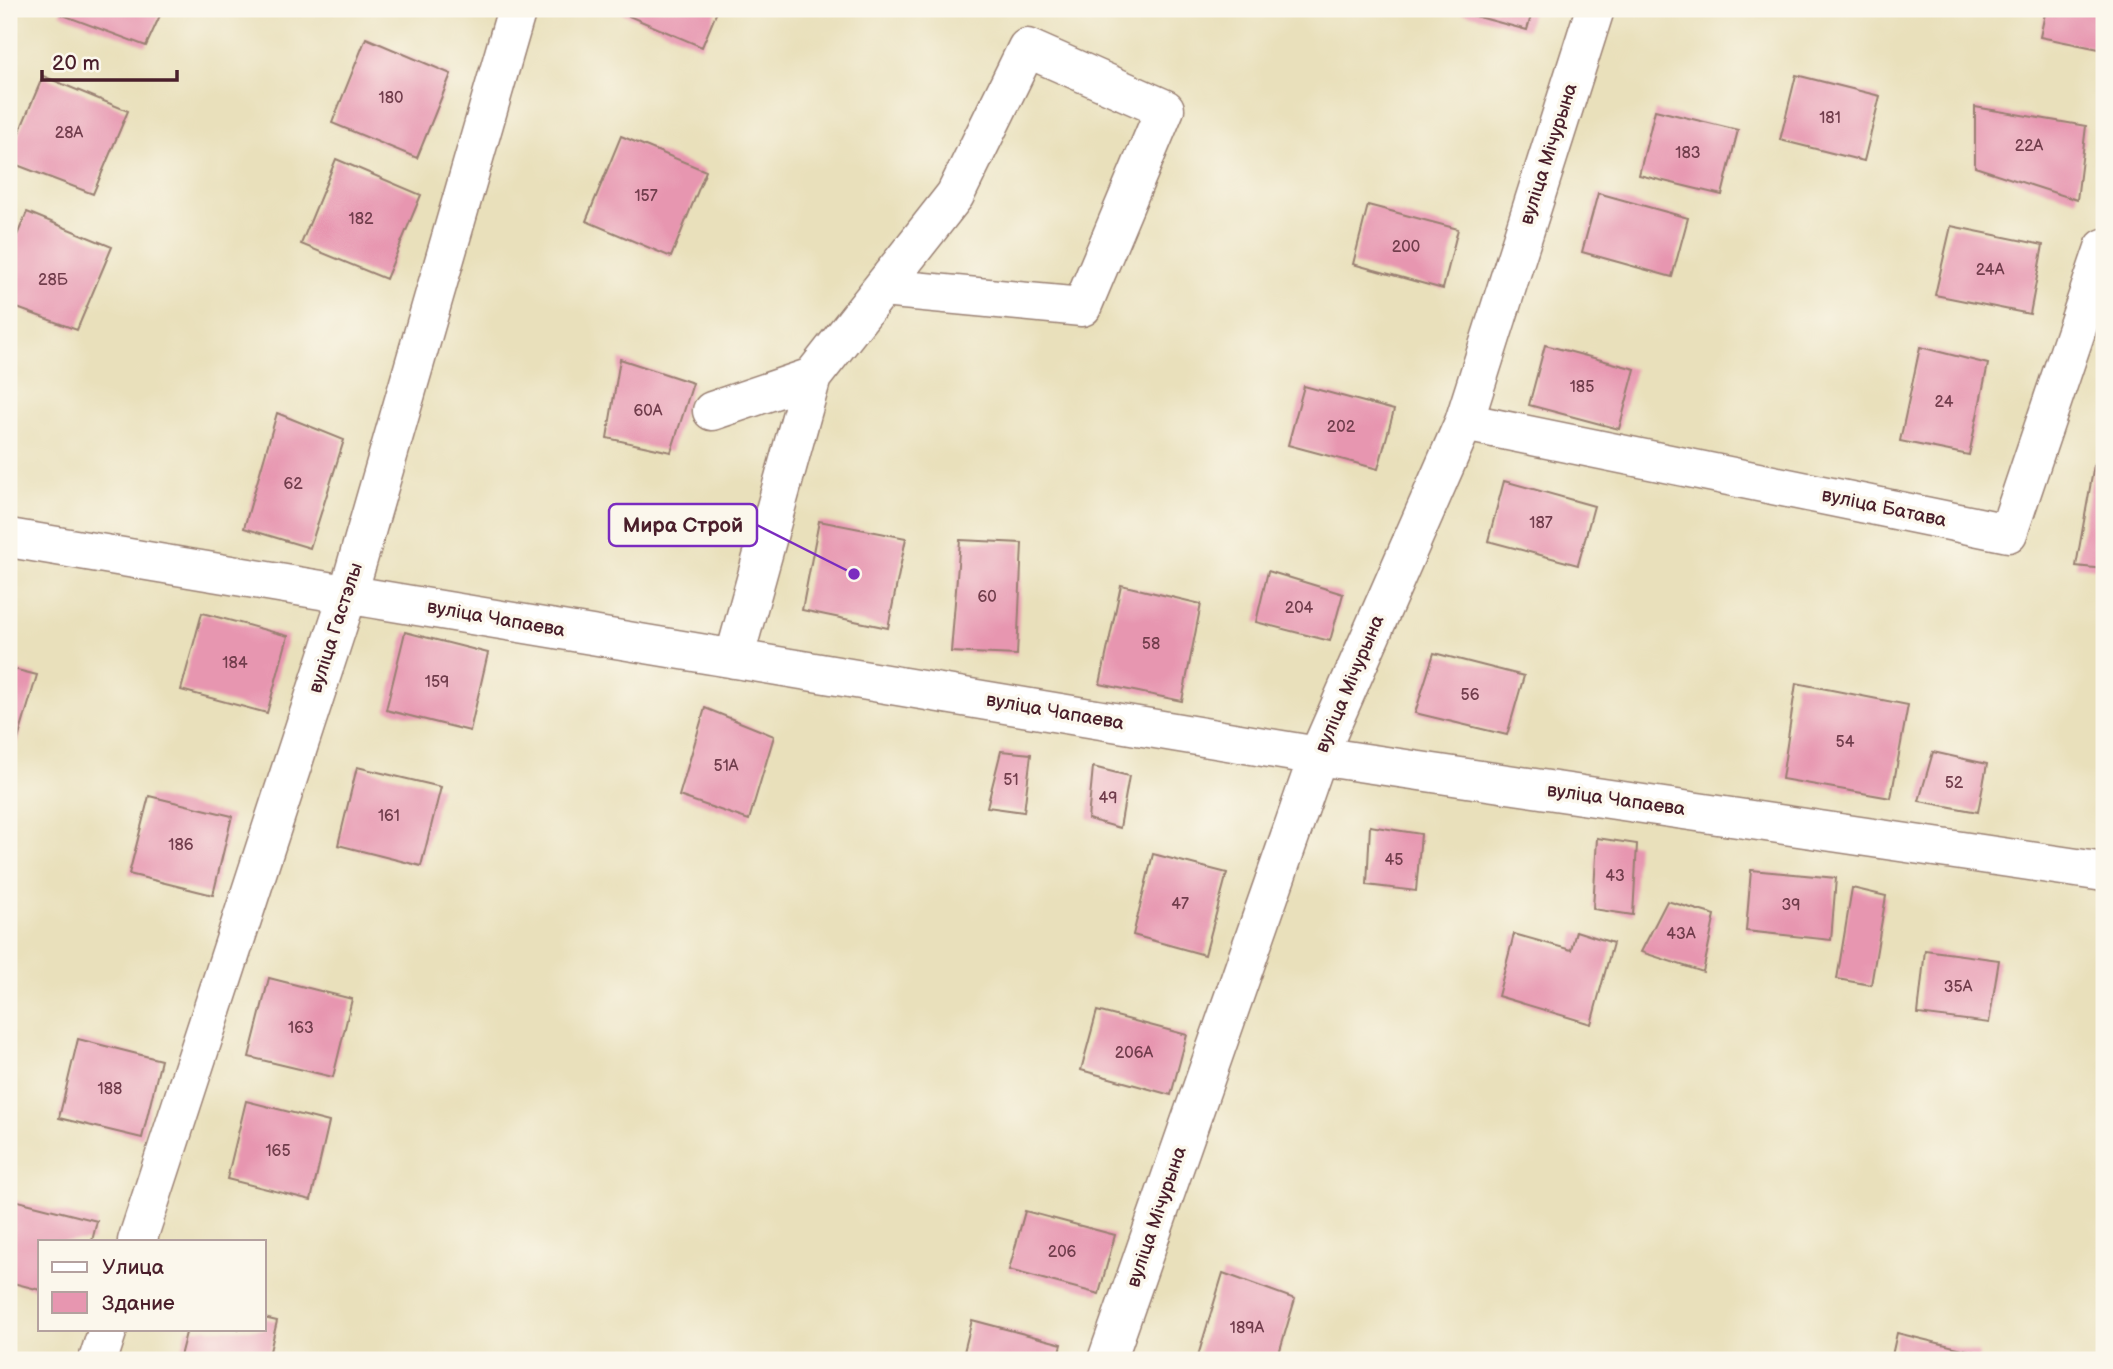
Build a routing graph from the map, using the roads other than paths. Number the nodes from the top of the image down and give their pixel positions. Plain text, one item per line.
1 (517, 9) edge
2 (1595, 9) edge
3 (2104, 248) edge
4 (881, 288) junction
5 (812, 377) junction
6 (712, 411) dead end
7 (1464, 422) junction
8 (9, 538) edge
9 (348, 594) junction
10 (734, 659) junction
11 (1318, 756) junction
12 (2104, 872) edge
13 (137, 1240) edge
14 (108, 1330) edge
15 (98, 1360) edge
16 (1107, 1360) edge

1 - 9 street, вуліца Гастэлы
2 - 7 street, вуліца Мічурына
3 - 7 street, вуліца Батава
4 - 4 street
4 - 5 street
5 - 6 street
5 - 10 street
7 - 11 street, вуліца Мічурына
8 - 9 street, вуліца Чапаева
9 - 10 street, вуліца Чапаева
9 - 13 street, вуліца Гастэлы
10 - 11 street, вуліца Чапаева
11 - 12 street, вуліца Чапаева
11 - 16 street, вуліца Мічурына
14 - 15 street

